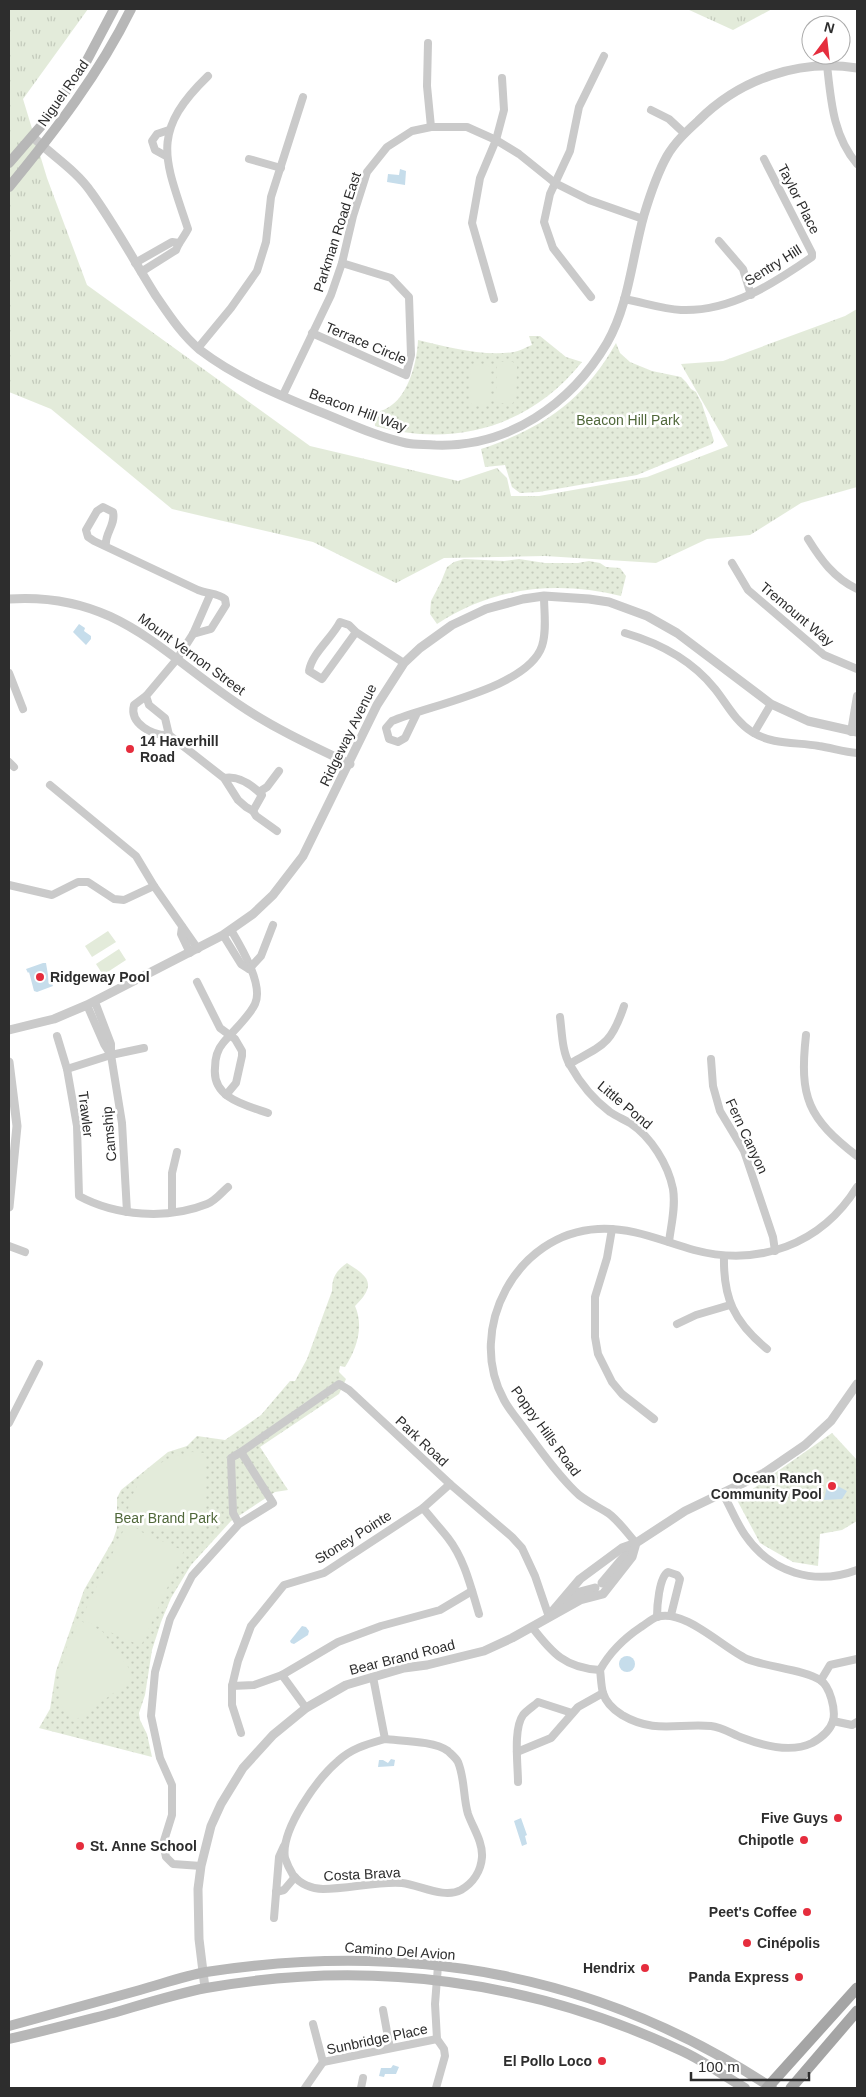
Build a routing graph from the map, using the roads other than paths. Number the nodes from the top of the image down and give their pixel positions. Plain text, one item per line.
1 (114, 9) edge
2 (131, 9) edge
3 (428, 43) dead end
4 (604, 56) dead end
5 (827, 65) junction
6 (857, 68) edge
7 (208, 76) dead end
8 (502, 78) dead end
9 (303, 97) dead end
10 (651, 110) dead end
11 (431, 127) junction
12 (169, 130) junction
13 (684, 134) junction
14 (32, 136) junction
15 (496, 140) junction
16 (42, 146) junction
17 (166, 156) junction
18 (249, 159) dead end
19 (764, 159) dead end
20 (9, 162) edge
21 (857, 164) edge
22 (281, 168) junction
23 (555, 183) junction
24 (9, 187) edge
25 (643, 219) junction
26 (719, 241) dead end
27 (179, 243) junction
28 (810, 250) joint
29 (136, 262) junction
30 (342, 263) junction
31 (141, 272) junction
32 (751, 295) junction
33 (591, 297) dead end
34 (494, 299) dead end
35 (624, 299) junction
36 (312, 333) junction
37 (198, 348) junction
38 (283, 395) junction
39 (808, 539) dead end
40 (106, 546) junction
41 (732, 563) dead end
42 (857, 589) edge
43 (210, 595) junction
44 (544, 596) junction
45 (9, 599) edge
46 (356, 632) junction
47 (624, 633) dead end
48 (193, 634) junction
49 (177, 658) junction
50 (404, 664) junction
51 (857, 669) edge
52 (9, 673) edge
53 (146, 696) junction
54 (857, 696) edge
55 (771, 704) junction
56 (23, 709) dead end
57 (417, 713) dead end
58 (854, 732) edge
59 (754, 733) junction
60 (169, 735) junction
61 (857, 753) edge
62 (350, 764) junction
63 (279, 771) dead end
64 (224, 778) junction
65 (50, 785) dead end
66 (259, 792) junction
67 (253, 811) junction
68 (277, 831) dead end
69 (9, 885) edge
70 (154, 886) junction
71 (273, 925) dead end
72 (227, 932) junction
73 (194, 951) junction
74 (249, 968) junction
75 (197, 982) dead end
76 (91, 1003) junction
77 (624, 1006) dead end
78 (560, 1016) dead end
79 (9, 1030) edge
80 (806, 1035) dead end
81 (57, 1036) dead end
82 (230, 1036) junction
83 (144, 1048) dead end
84 (111, 1055) junction
85 (711, 1059) dead end
86 (9, 1062) edge
87 (569, 1064) junction
88 (67, 1068) junction
89 (226, 1095) junction
90 (268, 1113) dead end
91 (177, 1152) dead end
92 (857, 1156) edge
93 (228, 1187) dead end
94 (857, 1187) edge
95 (9, 1202) edge
96 (127, 1212) junction
97 (172, 1212) junction
98 (612, 1228) junction
99 (669, 1242) junction
100 (9, 1246) edge
101 (9, 1251) edge
102 (775, 1251) junction
103 (724, 1256) junction
104 (730, 1305) junction
105 (677, 1324) dead end
106 (767, 1349) dead end
107 (39, 1364) dead end
108 (857, 1384) edge
109 (654, 1418) dead end
110 (9, 1423) edge
111 (241, 1452) junction
112 (450, 1484) junction
113 (723, 1494) junction
114 (423, 1508) junction
115 (239, 1524) junction
116 (636, 1544) junction
117 (595, 1567) junction
118 (857, 1570) edge
119 (604, 1583) junction
120 (472, 1591) junction
121 (563, 1608) junction
122 (479, 1614) dead end
123 (670, 1615) junction
124 (549, 1617) junction
125 (657, 1617) junction
126 (532, 1627) junction
127 (857, 1659) edge
128 (600, 1670) junction
129 (282, 1675) junction
130 (373, 1677) junction
131 (821, 1680) junction
132 (232, 1686) junction
133 (603, 1693) junction
134 (306, 1708) junction
135 (572, 1713) junction
136 (833, 1721) junction
137 (857, 1722) edge
138 (241, 1733) dead end
139 (385, 1739) junction
140 (517, 1752) junction
141 (518, 1782) dead end
142 (286, 1842) junction
143 (201, 1866) junction
144 (295, 1878) junction
145 (276, 1892) junction
146 (274, 1918) dead end
147 (438, 1966) junction
148 (204, 1973) junction
149 (436, 1981) junction
150 (206, 1988) junction
151 (857, 1988) edge
152 (383, 2010) dead end
153 (857, 2011) edge
154 (313, 2024) dead end
155 (9, 2026) edge
156 (438, 2039) junction
157 (9, 2040) edge
158 (390, 2048) junction
159 (323, 2062) junction
160 (363, 2078) dead end
161 (305, 2088) edge
162 (360, 2088) edge
163 (436, 2088) edge
164 (745, 2088) edge
165 (770, 2088) edge
166 (791, 2088) edge

1 - 14 main road, Niguel Road
2 - 16 main road, Niguel Road
3 - 11 street
4 - 23 street
5 - 6 street, Beacon Hill Way
5 - 13 street, Beacon Hill Way
5 - 21 street
7 - 12 street
8 - 15 street
9 - 22 street
10 - 13 street
11 - 15 street, Parkman Road East
11 - 30 street, Parkman Road East
12 - 17 street
12 - 17 street
13 - 25 street, Beacon Hill Way
14 - 16 street, Beacon Hill Way
14 - 20 main road, Niguel Road
15 - 23 street, Parkman Road East
15 - 34 street
16 - 24 main road, Niguel Road
16 - 29 street, Beacon Hill Way
17 - 27 street
18 - 22 street
19 - 28 street, Taylor Place
22 - 37 street
23 - 25 street, Parkman Road East
23 - 33 street
25 - 35 street, Beacon Hill Way
26 - 32 street
27 - 29 street
27 - 31 street
28 - 32 street, Sentry Hill
29 - 31 street, Beacon Hill Way
30 - 36 street, Parkman Road East
30 - 36 street, Terrace Circle
31 - 37 street, Beacon Hill Way
32 - 35 street, Sentry Hill
35 - 38 street, Beacon Hill Way
36 - 38 street, Parkman Road East
37 - 38 street, Beacon Hill Way
39 - 42 street
40 - 40 street
40 - 43 street
41 - 51 street, Tremount Way
43 - 48 street
43 - 48 street
44 - 50 street, Ridgeway Avenue
44 - 55 street, Ridgeway Avenue
44 - 57 street
45 - 49 street, Mount Vernon Street
46 - 46 street
46 - 50 street
47 - 59 street
48 - 49 street
49 - 53 street
49 - 62 street, Mount Vernon Street
50 - 62 street, Ridgeway Avenue
52 - 56 street
53 - 60 street
53 - 60 street
54 - 58 street
55 - 58 street, Ridgeway Avenue
55 - 59 street
59 - 61 street
60 - 64 street
62 - 72 street, Ridgeway Avenue
63 - 66 street
64 - 66 street
64 - 67 street
65 - 70 street
66 - 67 street
67 - 68 street
69 - 70 street
70 - 73 street
71 - 74 street
72 - 73 street, Ridgeway Avenue
72 - 74 street
73 - 76 street, Ridgeway Avenue
74 - 82 street
75 - 82 street
76 - 79 street, Ridgeway Avenue
76 - 84 street, Camship
77 - 87 street
78 - 87 street, Little Pond
80 - 92 street
81 - 88 street, Trawler
82 - 89 street
82 - 89 street
83 - 84 street
84 - 88 street
84 - 96 street, Camship
85 - 102 street, Fern Canyon
86 - 95 street
87 - 99 street, Little Pond
88 - 96 street, Trawler
89 - 90 street
91 - 97 street
93 - 97 street
94 - 102 street, Poppy Hills Road
96 - 97 street
98 - 99 street, Poppy Hills Road
98 - 109 street
98 - 116 street, Poppy Hills Road
99 - 103 street, Poppy Hills Road
100 - 101 street
102 - 103 street, Poppy Hills Road
103 - 104 street
104 - 105 street
104 - 106 street
107 - 110 street
108 - 113 street, Bear Brand Road
111 - 112 street, Park Road
111 - 115 street, Park Road
111 - 115 street
112 - 114 street, Stoney Pointe
112 - 124 street, Park Road
113 - 116 street, Bear Brand Road
113 - 118 street
114 - 120 street
114 - 132 street, Stoney Pointe
115 - 143 street
116 - 117 street, Bear Brand Road
116 - 119 street, Bear Brand Road
117 - 119 street
117 - 124 street, Bear Brand Road
119 - 121 street
119 - 121 street, Bear Brand Road
120 - 122 street
120 - 129 street
121 - 124 street, Bear Brand Road
123 - 125 street
123 - 125 street
123 - 131 street
124 - 126 street, Bear Brand Road
125 - 128 street
126 - 128 street
126 - 130 street, Bear Brand Road
127 - 131 street
128 - 133 street
129 - 132 street
129 - 134 street
130 - 134 street, Bear Brand Road
130 - 139 street
131 - 136 street
132 - 138 street, Stoney Pointe
133 - 135 street
133 - 136 street
134 - 143 street, Bear Brand Road
135 - 140 street
135 - 140 street
136 - 137 street
139 - 142 street, Costa Brava
139 - 144 street, Costa Brava
140 - 141 street
142 - 144 street, Costa Brava
142 - 145 street
143 - 148 street, Bear Brand Road
144 - 145 street
145 - 146 street
147 - 148 main road, Camino Del Avion
147 - 149 street
147 - 165 main road, Camino Del Avion
148 - 150 street, Bear Brand Road
148 - 155 main road, Camino Del Avion
149 - 150 main road, Camino Del Avion
149 - 156 street
149 - 164 main road, Camino Del Avion
150 - 157 main road, Camino Del Avion
151 - 165 main road
152 - 158 street
153 - 166 main road
154 - 159 street
156 - 158 street, Sunbridge Place
156 - 163 street
158 - 159 street, Sunbridge Place
159 - 161 street, Sunbridge Place
160 - 162 street

